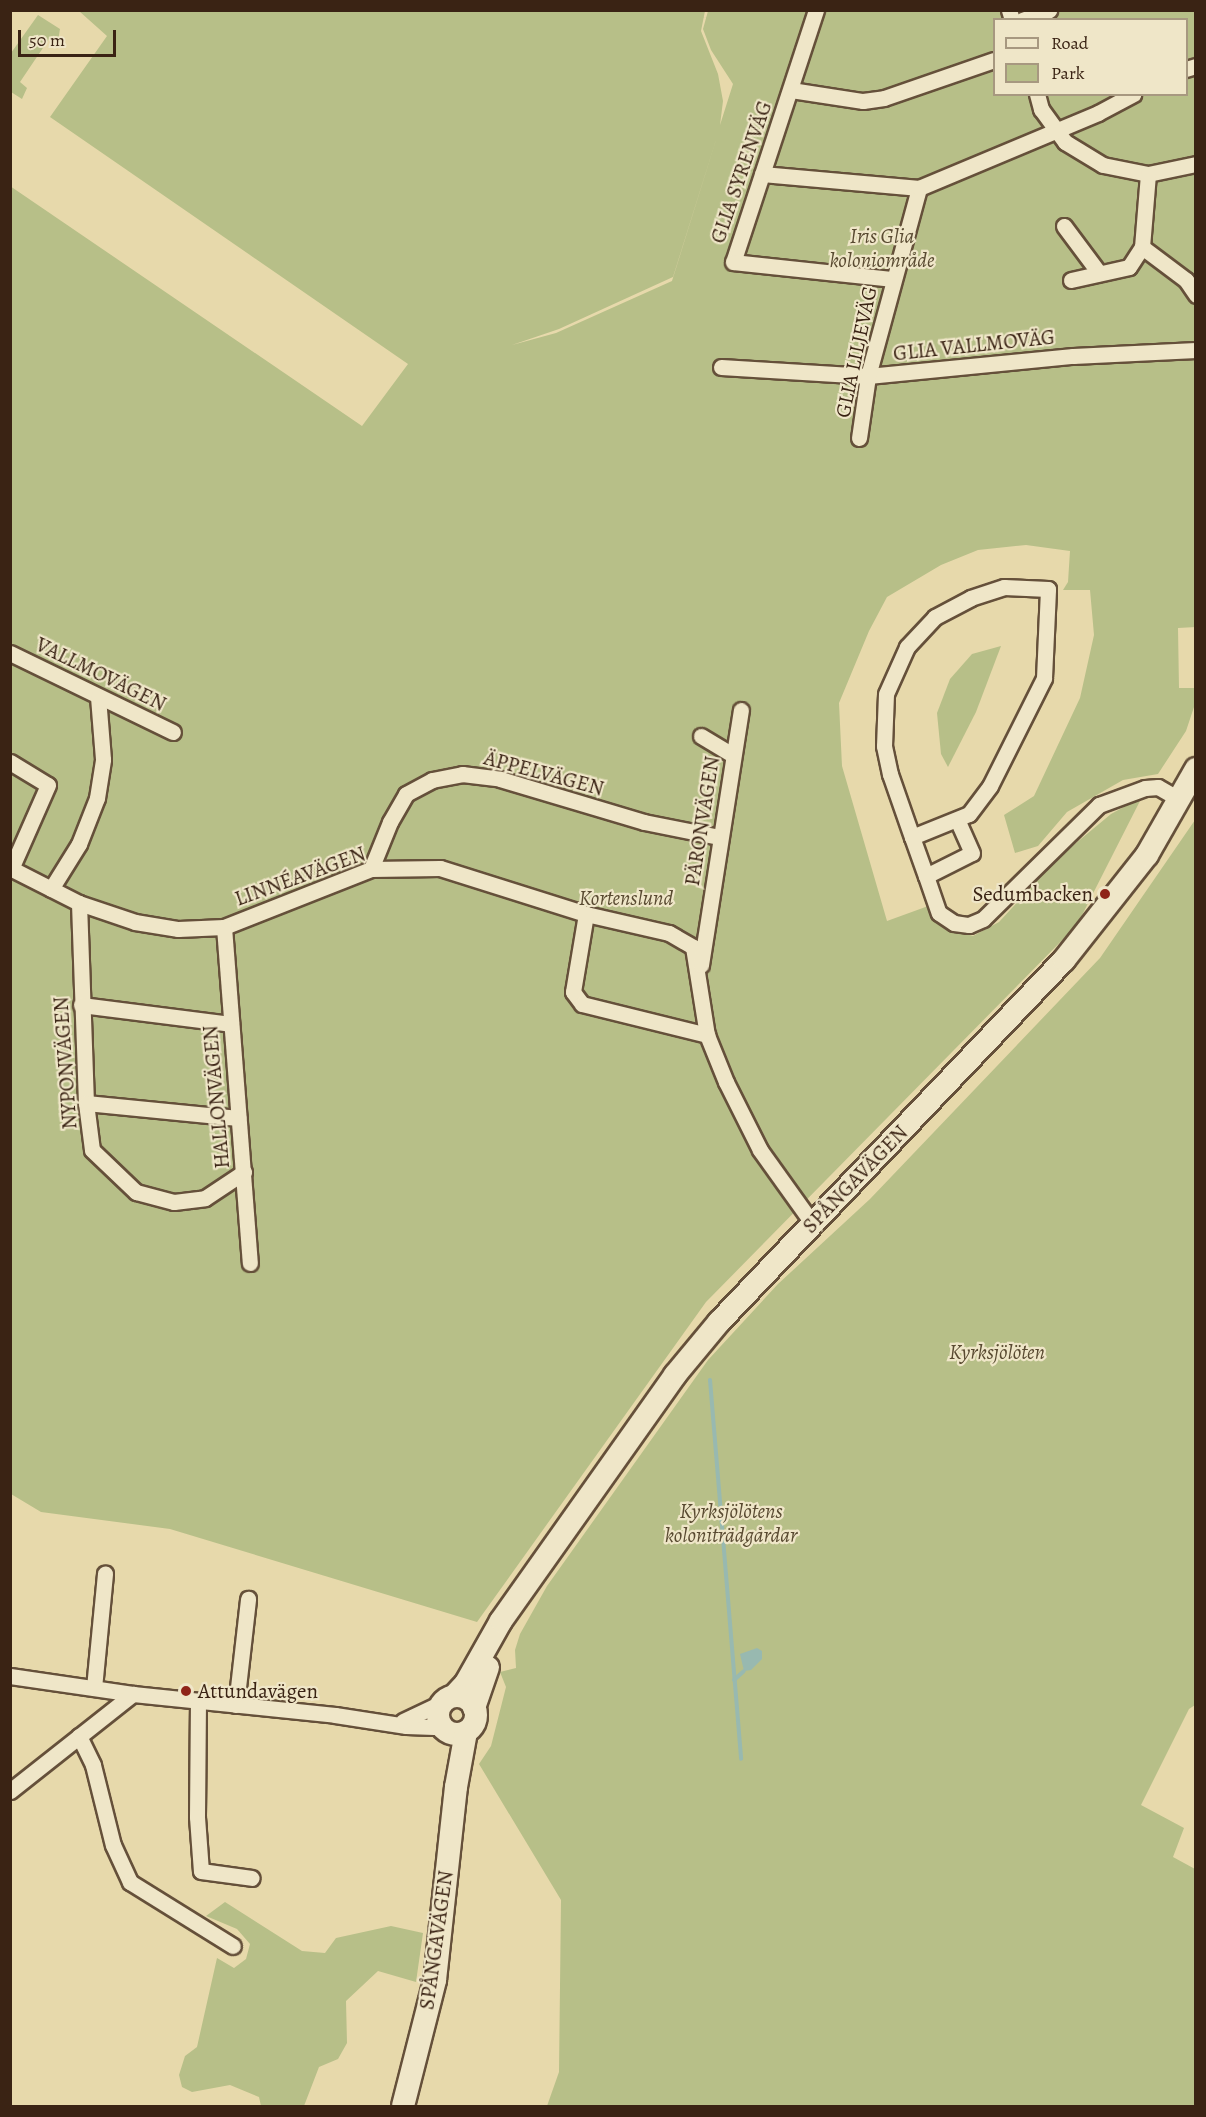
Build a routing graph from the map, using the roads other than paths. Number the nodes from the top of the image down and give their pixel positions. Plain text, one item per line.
1 (816, 10) edge
2 (1049, 10) edge
3 (1027, 18) edge
4 (993, 60) edge
5 (791, 90) junction
6 (1038, 96) edge
7 (1129, 96) edge
8 (1053, 129) junction
9 (1196, 164) edge
10 (762, 174) junction
11 (1148, 174) junction
12 (919, 188) junction
13 (1064, 226) dead end
14 (1142, 247) junction
15 (1099, 273) junction
16 (893, 279) junction
17 (1071, 280) dead end
18 (1196, 295) edge
19 (1196, 350) edge
20 (721, 367) dead end
21 (868, 376) junction
22 (859, 438) dead end
23 (10, 653) edge
24 (98, 697) junction
25 (741, 710) dead end
26 (173, 732) dead end
27 (700, 736) dead end
28 (734, 755) junction
29 (10, 762) edge
30 (1196, 769) edge
31 (1179, 799) junction
32 (957, 820) junction
33 (720, 837) junction
34 (912, 837) junction
35 (11, 868) edge
36 (371, 869) junction
37 (926, 876) junction
38 (51, 889) junction
39 (79, 903) junction
40 (586, 914) junction
41 (224, 927) junction
42 (700, 975) junction
43 (81, 1005) junction
44 (231, 1023) junction
45 (707, 1035) junction
46 (86, 1102) junction
47 (238, 1118) junction
48 (244, 1172) junction
49 (813, 1224) junction
50 (250, 1263) dead end
51 (105, 1575) dead end
52 (521, 1596) junction
53 (248, 1599) dead end
54 (10, 1676) edge
55 (94, 1688) junction
56 (133, 1694) junction
57 (448, 1699) junction
58 (198, 1701) junction
59 (236, 1705) junction
60 (474, 1707) junction
61 (391, 1723) junction
62 (452, 1730) junction
63 (80, 1736) junction
64 (10, 1791) edge
65 (252, 1878) dead end
66 (233, 1946) dead end
67 (403, 2106) edge

1 - 5 street, GLIA SYRENVÄG
2 - 3 street
4 - 5 street
5 - 10 street, GLIA SYRENVÄG
6 - 8 street
7 - 8 street
8 - 11 street
8 - 12 street
9 - 11 street
10 - 12 street
10 - 16 street, GLIA SYRENVÄG
11 - 14 street
12 - 16 street, GLIA LILJEVÄG
13 - 15 street
14 - 15 street
14 - 18 street
15 - 17 street
16 - 21 street, GLIA LILJEVÄG
19 - 21 street, GLIA VALLMOVÄG
20 - 21 street, GLIA VALLMOVÄG
21 - 22 street, GLIA LILJEVÄG
23 - 24 street, VALLMOVÄGEN
24 - 26 street, VALLMOVÄGEN
24 - 38 street
25 - 28 street, PÄRONVÄGEN
27 - 28 street
28 - 33 street, PÄRONVÄGEN
29 - 35 street
30 - 31 street, SPÅNGAVÄGEN
31 - 37 street
31 - 49 street, SPÅNGAVÄGEN
32 - 34 street
32 - 34 street
32 - 37 street
33 - 36 street, ÄPPELVÄGEN
33 - 42 street, PÄRONVÄGEN
34 - 37 street
35 - 38 street, LINNÉAVÄGEN
36 - 40 street, LINNÉAVÄGEN
36 - 41 street, LINNÉAVÄGEN
38 - 39 street, LINNÉAVÄGEN
39 - 41 street, LINNÉAVÄGEN
39 - 43 street, NYPONVÄGEN
40 - 42 street, LINNÉAVÄGEN
40 - 45 street
41 - 44 street, HALLONVÄGEN
42 - 45 street, LINNÉAVÄGEN
43 - 44 street
43 - 46 street, NYPONVÄGEN
44 - 47 street, HALLONVÄGEN
45 - 49 street, LINNÉAVÄGEN
46 - 47 street
46 - 48 street, NYPONVÄGEN
47 - 48 street, HALLONVÄGEN
48 - 50 street, HALLONVÄGEN
49 - 52 street, SPÅNGAVÄGEN
51 - 55 street
52 - 57 street, SPÅNGAVÄGEN
52 - 60 street, SPÅNGAVÄGEN
53 - 59 street
54 - 55 street
55 - 56 street
56 - 58 street
56 - 63 street
57 - 60 street
57 - 61 street
57 - 62 street
58 - 59 street
58 - 65 street
59 - 61 street
60 - 62 street
61 - 62 street
62 - 67 street, SPÅNGAVÄGEN
63 - 64 street
63 - 66 street

